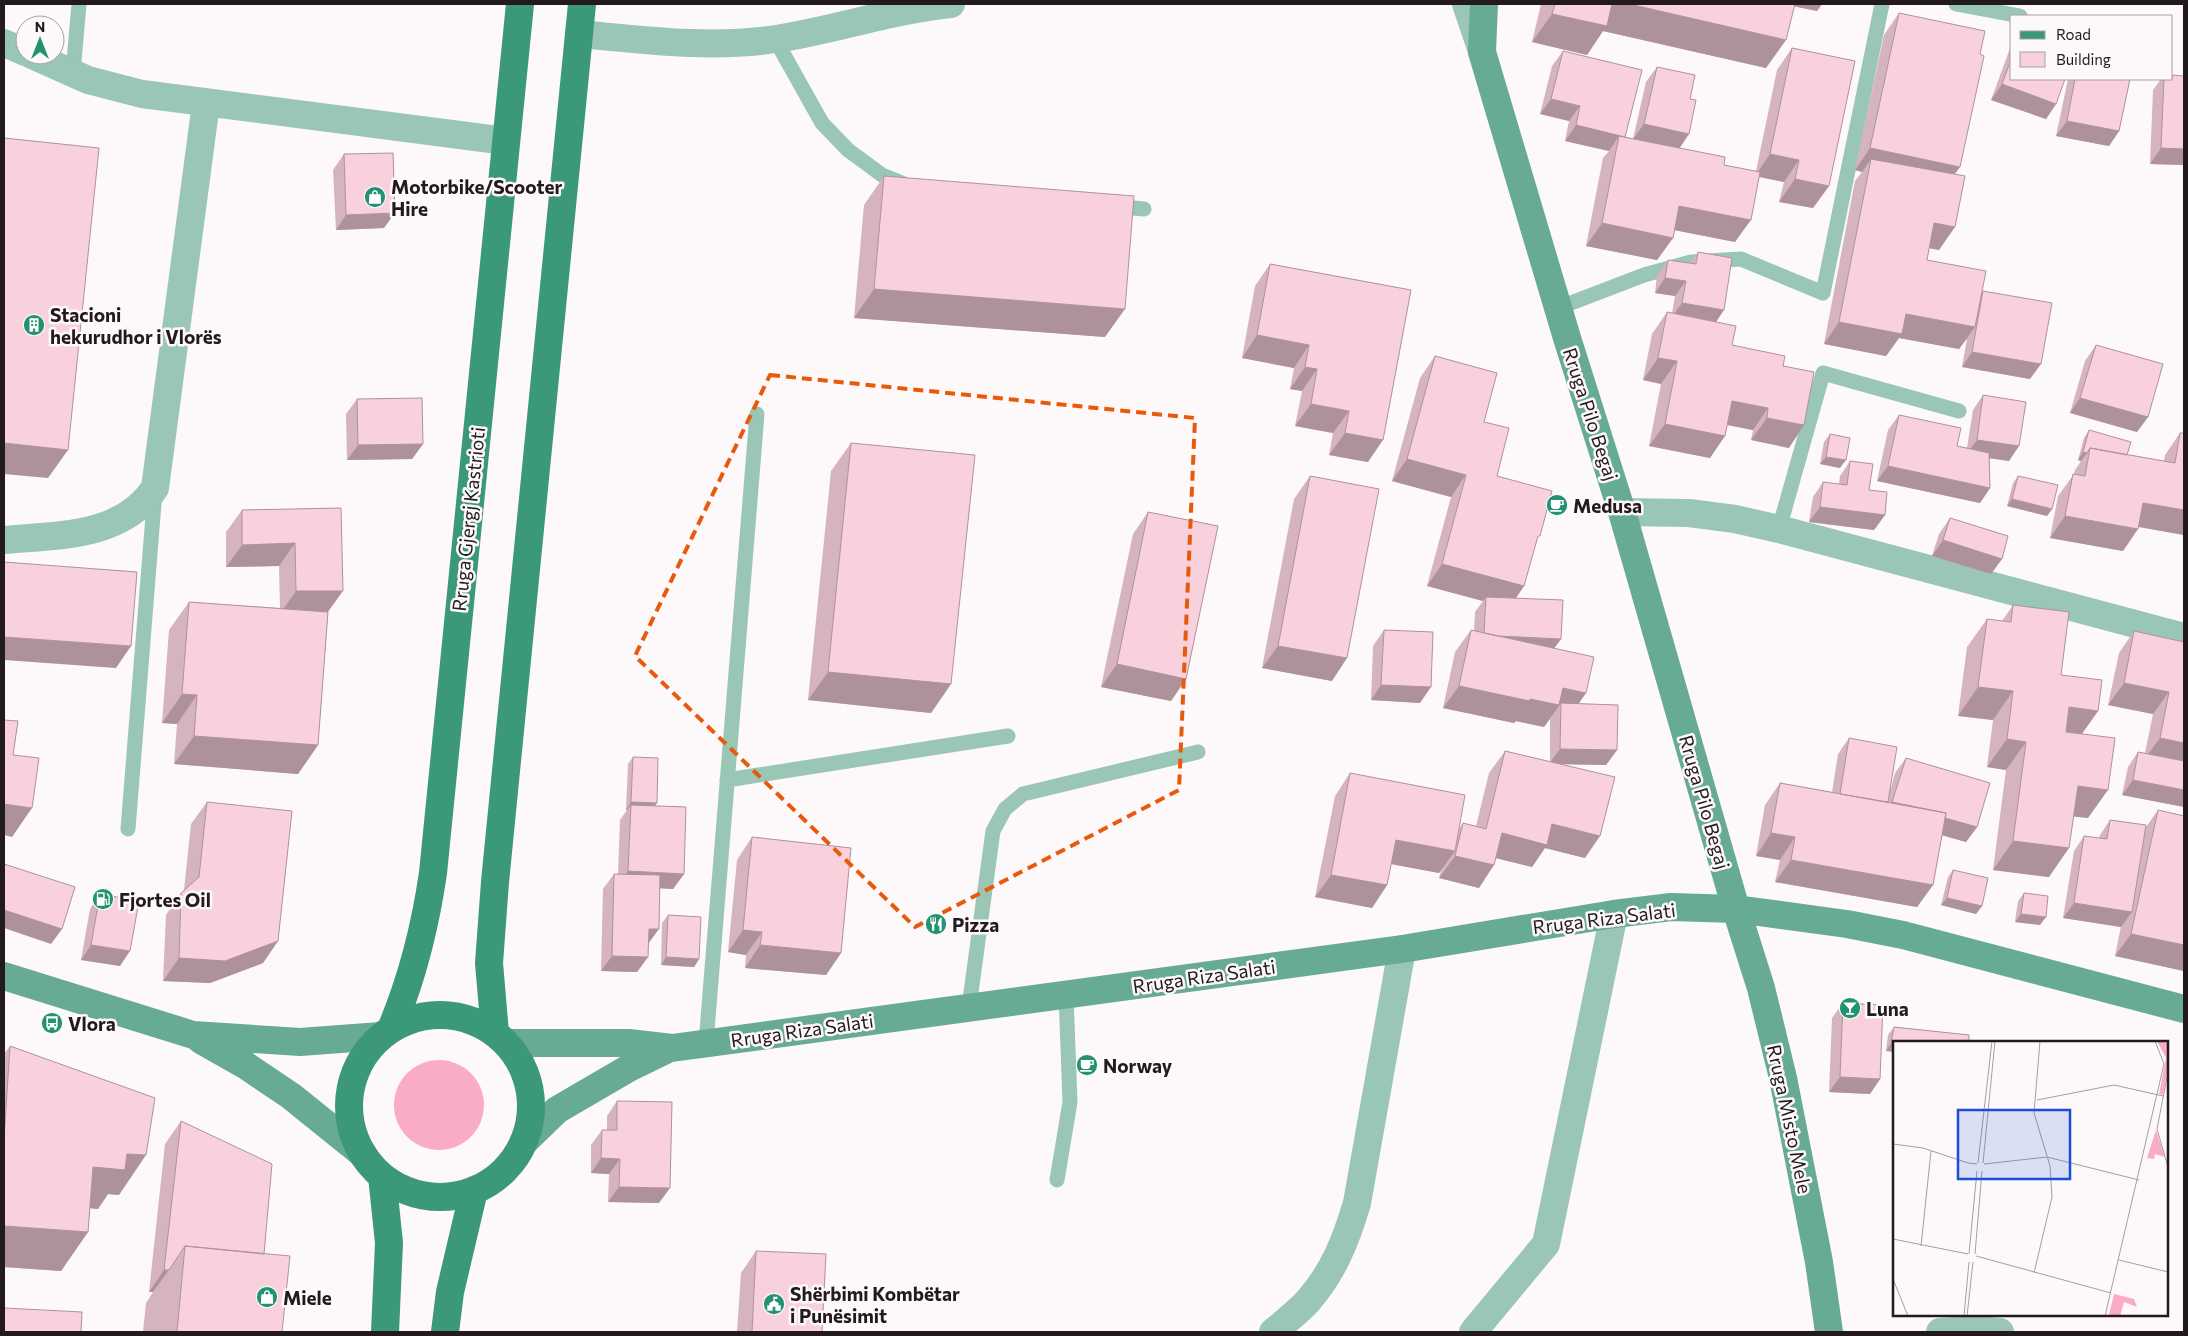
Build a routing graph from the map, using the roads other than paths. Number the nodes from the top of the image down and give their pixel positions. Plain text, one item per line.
1 (79, 4) edge
2 (520, 4) edge
3 (582, 4) edge
4 (951, 4) edge
5 (1466, 4) edge
6 (1484, 4) edge
7 (1882, 4) edge
8 (1956, 4) edge
9 (2015, 15) edge
10 (579, 34) junction
11 (775, 39) junction
12 (1482, 52) junction
13 (54, 65) edge
14 (72, 73) junction
15 (206, 103) junction
16 (506, 141) junction
17 (914, 188) edge
18 (1096, 205) edge
19 (1144, 209) dead end
20 (1558, 308) junction
21 (1959, 411) dead end
22 (757, 414) dead end
23 (155, 488) junction
24 (1622, 512) junction
25 (1780, 529) junction
26 (4, 540) edge
27 (2184, 637) edge
28 (1008, 736) dead end
29 (1198, 752) dead end
30 (727, 780) junction
31 (128, 829) dead end
32 (1736, 910) junction
33 (1614, 914) junction
34 (1402, 949) junction
35 (4, 976) edge
36 (1066, 994) junction
37 (969, 1007) junction
38 (2184, 1009) edge
39 (386, 1033) junction
40 (193, 1035) junction
41 (500, 1038) junction
42 (706, 1044) junction
43 (672, 1048) junction
44 (524, 1143) junction
45 (363, 1154) junction
46 (382, 1176) junction
47 (1057, 1180) dead end
48 (474, 1190) junction
49 (385, 1332) edge
50 (446, 1332) edge
51 (1276, 1332) edge
52 (1473, 1332) edge
53 (1829, 1332) edge
54 (1940, 1332) edge
55 (2000, 1332) edge

1 - 14 lane
2 - 16 main road, Rruga Gjergj Kastrioti
3 - 10 main road
4 - 11 street
5 - 12 street
6 - 12 street, Rruga Pilo Begaj
7 - 20 lane
8 - 9 lane
10 - 11 street
10 - 41 main road
11 - 17 lane
12 - 20 street, Rruga Pilo Begaj
13 - 14 street
14 - 15 street
15 - 16 street
15 - 23 street
16 - 39 main road, Rruga Gjergj Kastrioti
18 - 19 lane
20 - 24 street, Rruga Pilo Begaj
21 - 25 lane
22 - 30 lane
23 - 26 street
23 - 31 lane
24 - 25 street
24 - 32 street, Rruga Pilo Begaj
25 - 27 street
28 - 30 lane
29 - 37 lane
30 - 42 lane
32 - 33 street, Rruga Riza Salati
32 - 38 street, Rruga Riza Salati
32 - 53 street, Rruga Misto Mele
33 - 34 street, Rruga Riza Salati
33 - 52 street
34 - 36 street, Rruga Riza Salati
34 - 51 street
35 - 40 street
36 - 37 street, Rruga Riza Salati
36 - 47 lane
37 - 42 street, Rruga Riza Salati
39 - 40 street
39 - 41 main road
39 - 45 main road
40 - 45 street
41 - 43 street
41 - 44 main road
42 - 43 street, Rruga Riza Salati
43 - 44 street
44 - 48 main road
45 - 46 main road
46 - 48 main road
46 - 49 main road
48 - 50 main road
54 - 55 street

